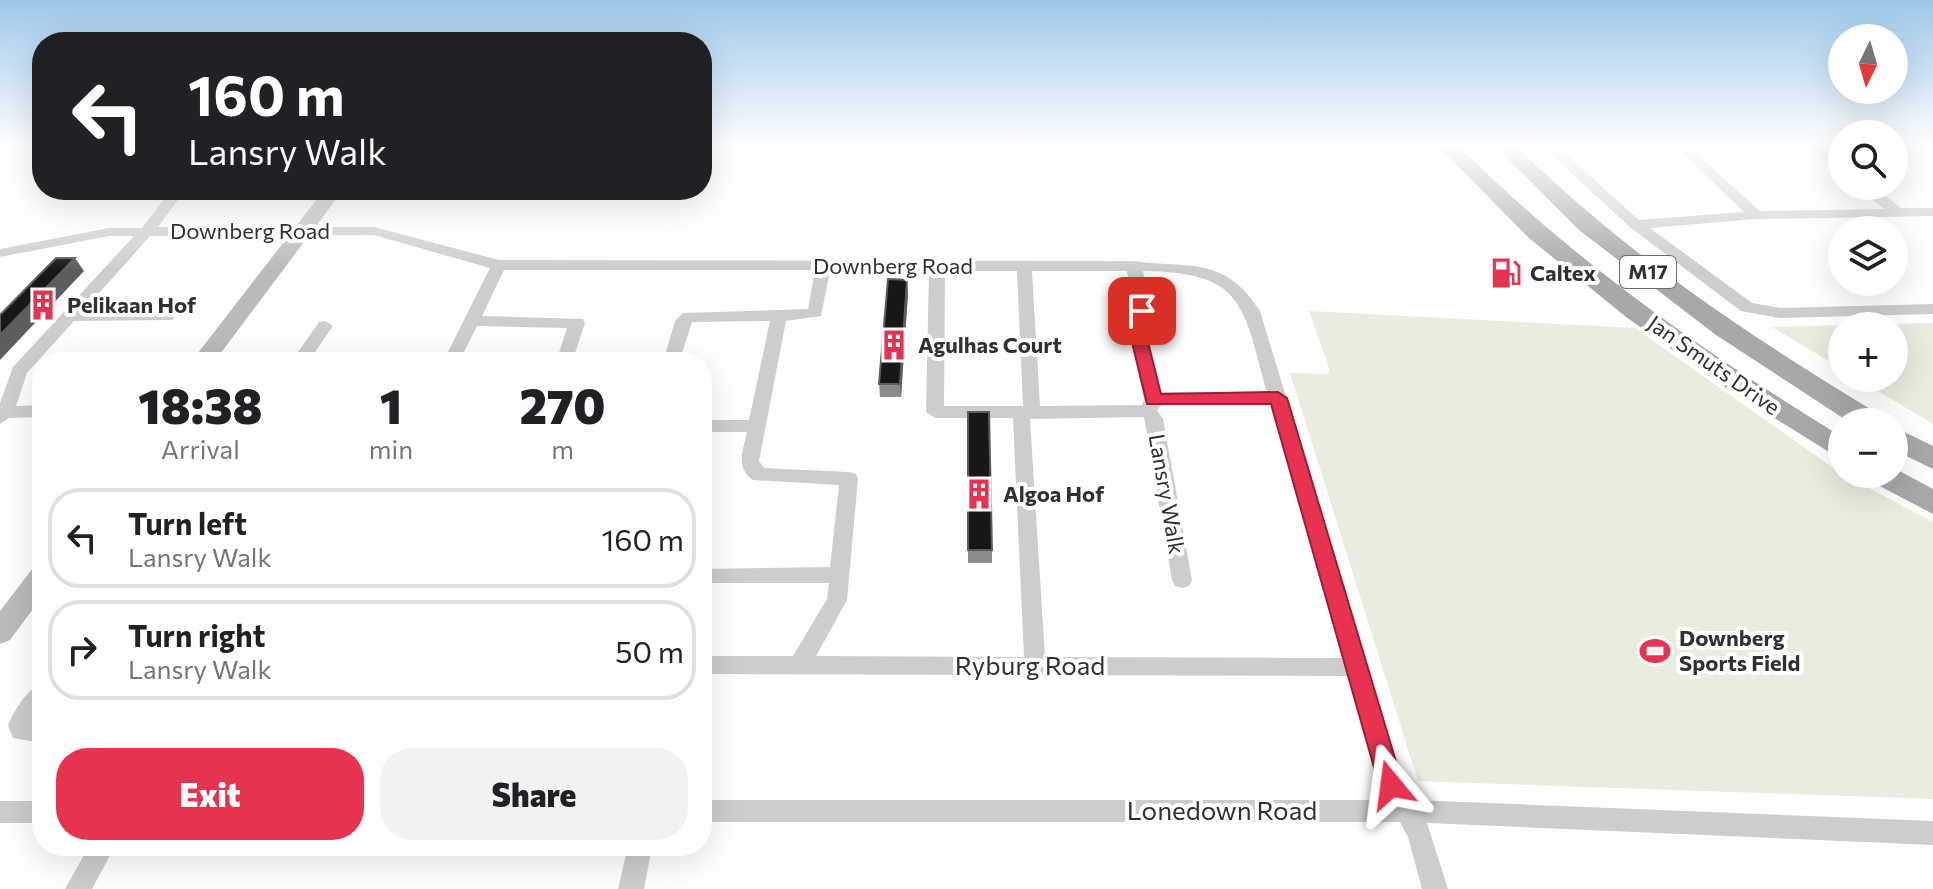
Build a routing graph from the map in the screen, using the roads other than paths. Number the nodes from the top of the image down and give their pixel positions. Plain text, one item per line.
1 (1489, 187) edge
2 (1548, 187) edge
3 (1595, 187) edge
4 (1726, 187) edge
5 (170, 200) edge
6 (327, 200) edge
7 (1882, 200) edge
8 (1897, 212) junction
9 (1933, 212) edge
10 (1756, 215) junction
11 (1636, 225) junction
12 (144, 231) junction
13 (301, 231) junction
14 (0, 253) edge
15 (499, 265) junction
16 (823, 266) junction
17 (1134, 266) junction
18 (937, 267) junction
19 (1024, 267) junction
20 (1933, 309) edge
21 (70, 316) junction
22 (167, 316) dead end
23 (779, 316) junction
24 (471, 321) junction
25 (325, 326) dead end
26 (37, 352) edge
27 (210, 352) edge
28 (306, 352) edge
29 (456, 352) edge
30 (567, 352) edge
31 (674, 352) edge
32 (32, 357) edge
33 (1278, 398) junction
34 (1151, 405) junction
35 (1847, 408) edge
36 (32, 412) edge
37 (1026, 412) junction
38 (2, 415) edge
39 (712, 426) edge
40 (756, 426) junction
41 (1828, 441) edge
42 (1908, 445) edge
43 (1933, 459) edge
44 (1907, 488) edge
45 (1933, 503) edge
46 (712, 575) edge
47 (840, 575) junction
48 (1182, 580) dead end
49 (32, 589) edge
50 (0, 632) edge
51 (712, 665) edge
52 (799, 665) junction
53 (1035, 666) junction
54 (1357, 667) junction
55 (32, 707) edge
56 (32, 732) edge
57 (712, 811) edge
58 (1405, 811) junction
59 (0, 812) edge
60 (32, 812) edge
61 (1933, 833) edge
62 (97, 856) edge
63 (638, 856) edge
64 (78, 889) edge
65 (631, 889) edge
66 (1435, 889) edge

1 - 41 main road, Jan Smuts Drive / M17
2 - 35 main road, Jan Smuts Drive / M17
3 - 11 street
4 - 10 street
5 - 12 street
6 - 13 street
7 - 8 street
8 - 9 street
8 - 10 street
10 - 11 street
11 - 20 street
12 - 13 street, Downberg Road
12 - 14 street, Downberg Road
12 - 21 street
13 - 15 street, Downberg Road
13 - 27 street
15 - 16 street, Downberg Road
15 - 24 street
16 - 18 street, Downberg Road
16 - 23 street
17 - 19 street, Downberg Road
17 - 33 street, Downberg Road
17 - 34 street, Lansry Walk
18 - 19 street, Downberg Road
18 - 37 street, Lansry Walk
19 - 37 street
21 - 22 street
21 - 26 street
23 - 31 street
23 - 40 street
24 - 29 street
24 - 30 street
25 - 28 street
32 - 38 street
33 - 34 street, Lansry Walk
33 - 54 street, Downberg Road
34 - 37 street, Lansry Walk
34 - 48 street, Lansry Walk
36 - 38 street
37 - 53 street
39 - 40 street
40 - 47 street
42 - 43 main road
44 - 45 main road
46 - 47 street
47 - 52 street
49 - 50 street
51 - 52 street, Ryburg Road
52 - 53 street, Ryburg Road
53 - 54 street, Ryburg Road
54 - 58 street, Downberg Road
55 - 56 street
57 - 58 street, Lonedown Road
58 - 61 street, Lonedown Road
58 - 66 street, Downberg Road
59 - 60 street
62 - 64 street
63 - 65 street

